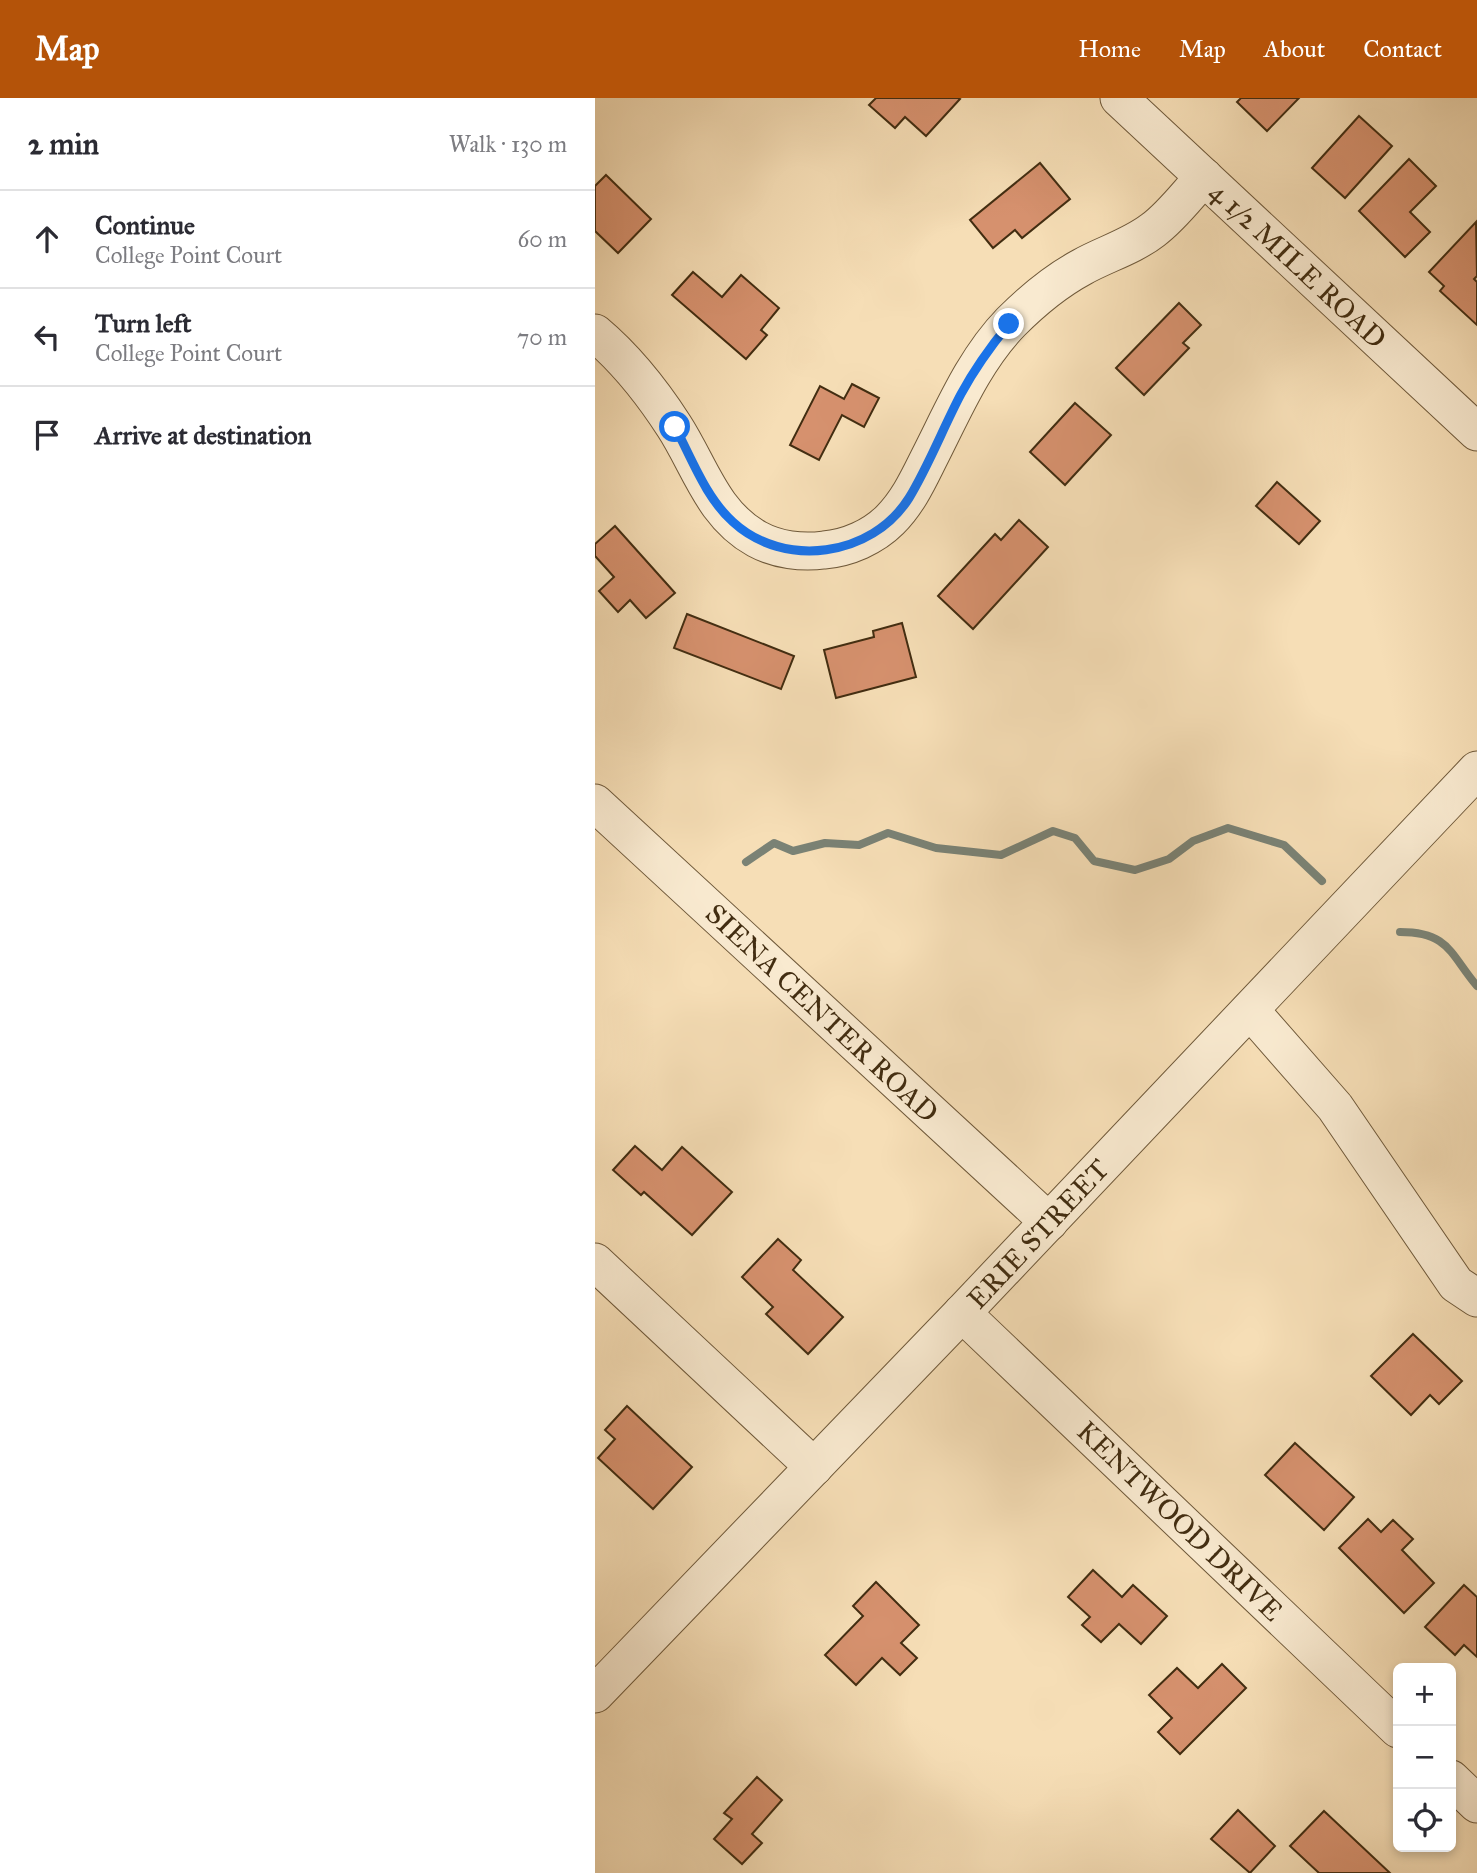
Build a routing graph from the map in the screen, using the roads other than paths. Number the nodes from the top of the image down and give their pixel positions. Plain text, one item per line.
1 (1119, 98) edge
2 (1204, 177) junction
3 (595, 333) edge
4 (1477, 432) edge
5 (1477, 770) edge
6 (595, 803) edge
7 (1250, 1010) junction
8 (1049, 1222) junction
9 (595, 1262) edge
10 (1477, 1298) edge
11 (962, 1313) junction
12 (814, 1467) junction
13 (595, 1694) edge
14 (1395, 1726) edge
15 (1456, 1784) edge
16 (1477, 1804) edge

1 - 2 street, 4 1/2 MILE ROAD
2 - 3 street
2 - 4 street, 4 1/2 MILE ROAD
5 - 7 street, ERIE STREET
6 - 8 street, SIENA CENTER ROAD
7 - 8 street, ERIE STREET
7 - 10 street
8 - 11 street, ERIE STREET
9 - 12 street
11 - 12 street, ERIE STREET
11 - 14 street, KENTWOOD DRIVE
12 - 13 street, ERIE STREET
15 - 16 street

